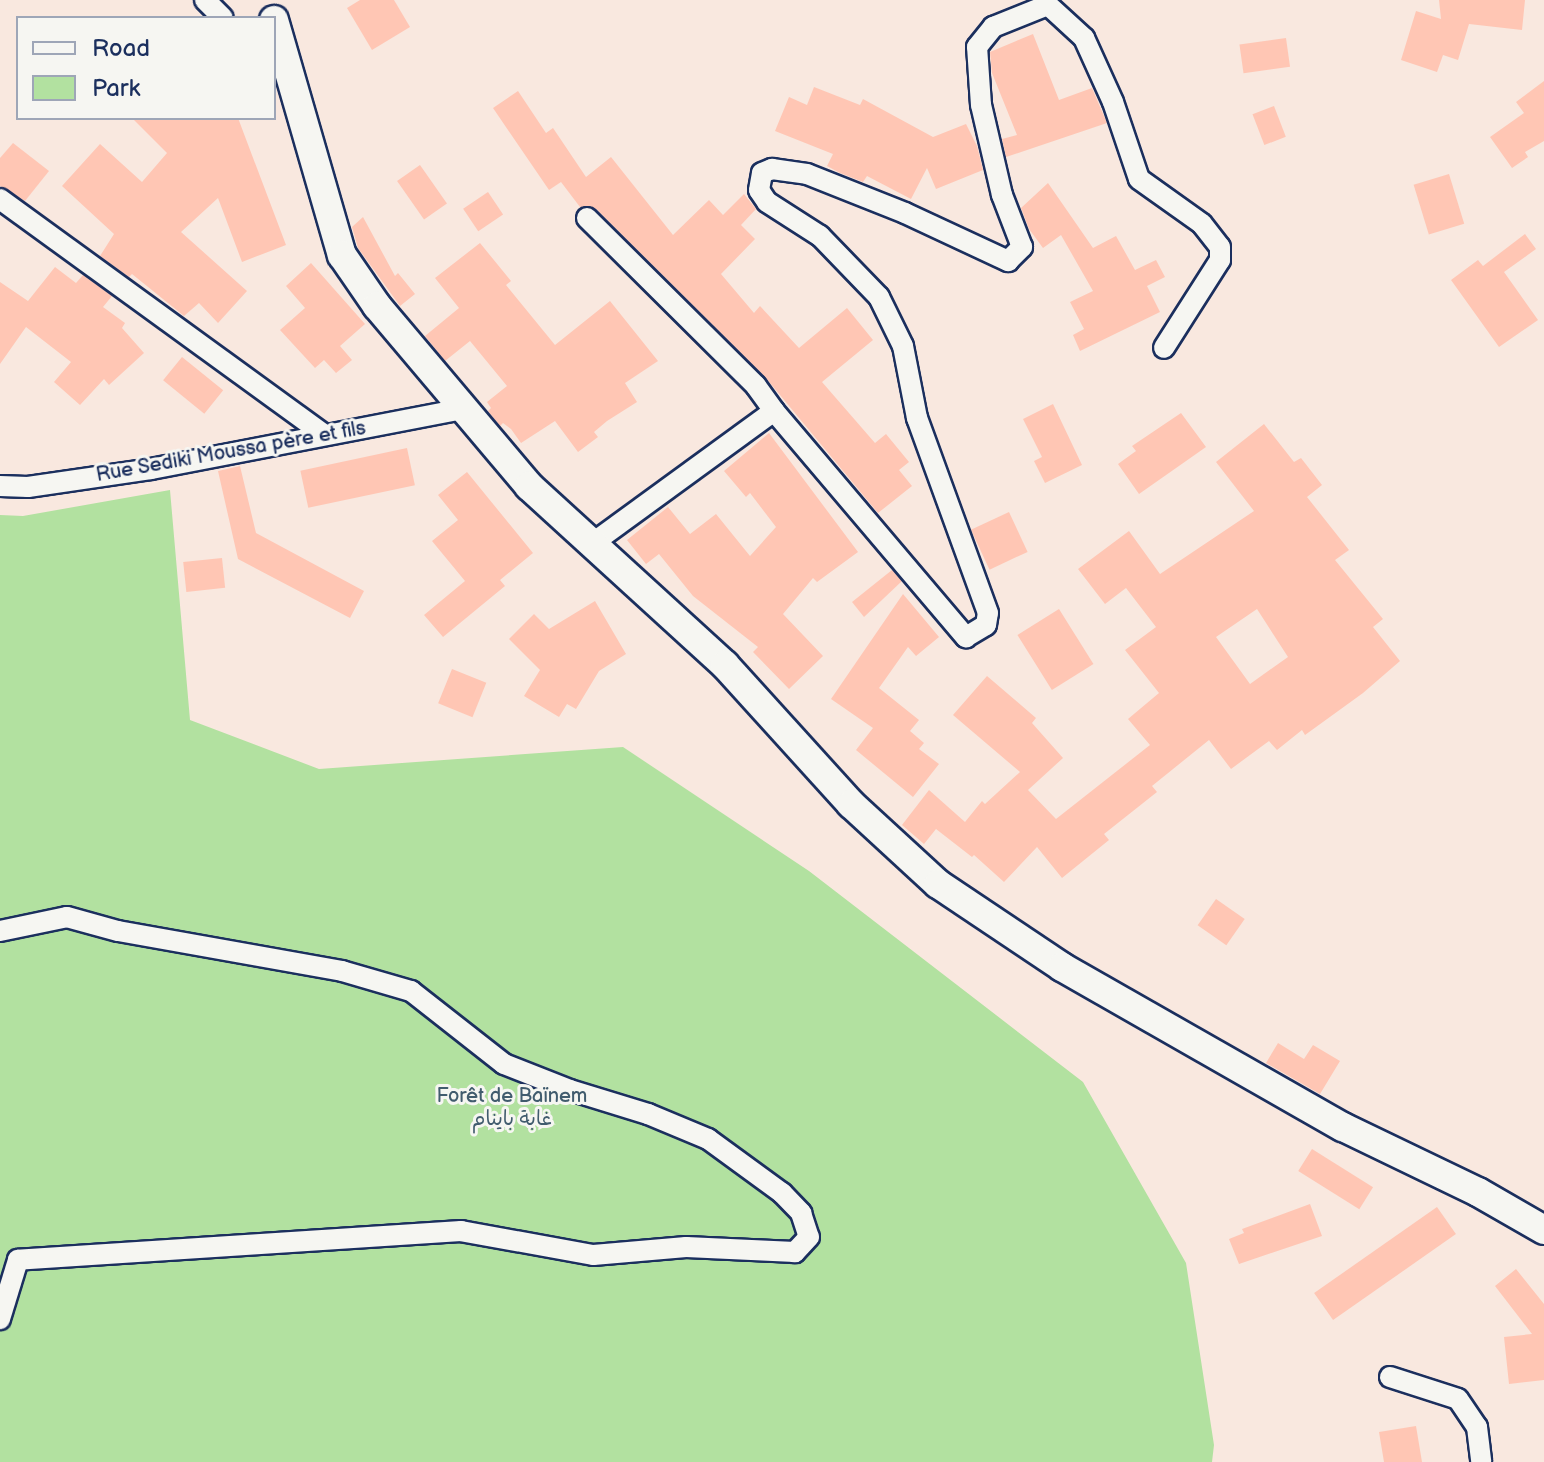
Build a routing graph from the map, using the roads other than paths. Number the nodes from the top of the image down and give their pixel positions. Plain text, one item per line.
1 (205, 0) edge
2 (221, 16) edge
3 (276, 30) edge
4 (284, 72) edge
5 (0, 199) edge
6 (587, 218) dead end
7 (1164, 348) dead end
8 (462, 409) junction
9 (774, 411) junction
10 (324, 434) junction
11 (0, 486) edge
12 (593, 543) junction
13 (0, 931) edge
14 (1544, 1230) edge
15 (0, 1319) edge
16 (1390, 1377) dead end
17 (1481, 1462) edge

1 - 2 street
3 - 4 street
4 - 8 street
5 - 10 street
6 - 9 street
7 - 9 street
8 - 10 street, Rue Sediki Moussa père et fils
8 - 12 street
9 - 12 street
10 - 11 street, Rue Sediki Moussa père et fils
12 - 14 street
13 - 15 street
16 - 17 street

